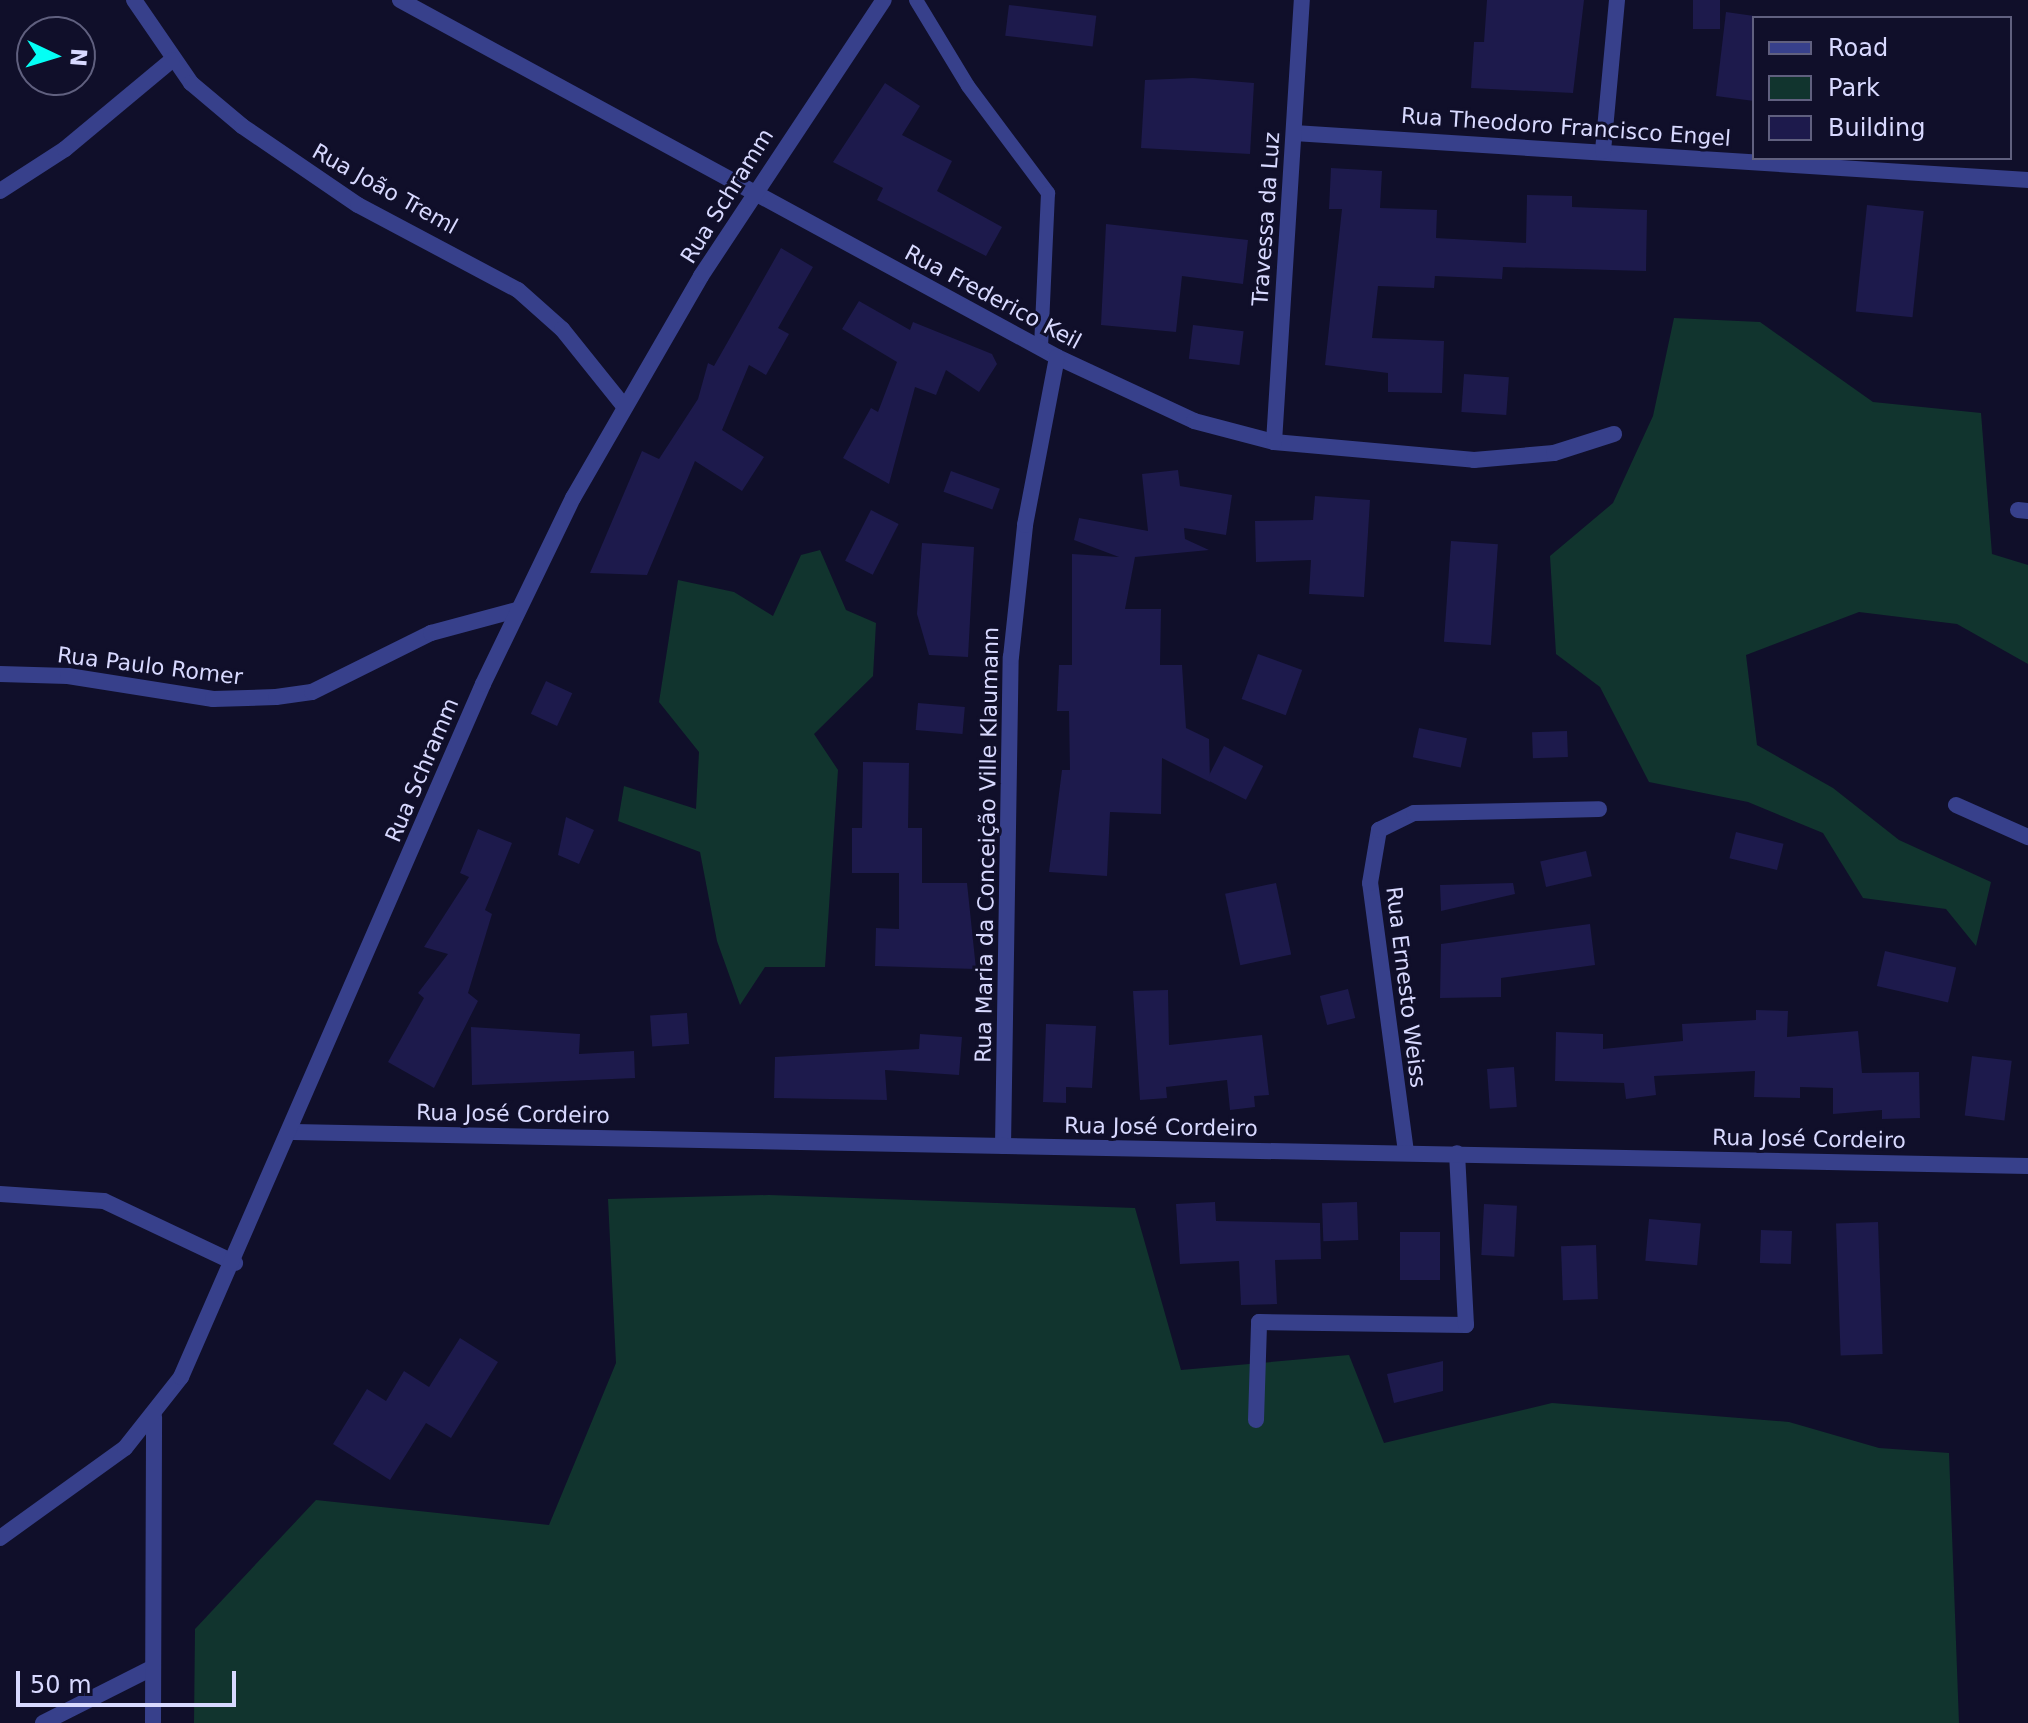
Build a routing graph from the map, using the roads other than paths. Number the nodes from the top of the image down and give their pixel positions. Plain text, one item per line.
1 (134, 0) edge
2 (400, 0) edge
3 (884, 0) edge
4 (916, 0) edge
5 (1302, 0) edge
6 (1617, 0) edge
7 (172, 60) junction
8 (1294, 133) junction
9 (1603, 151) junction
10 (2028, 180) edge
11 (0, 191) edge
12 (754, 193) junction
13 (1041, 348) junction
14 (1057, 357) junction
15 (624, 406) junction
16 (1614, 434) dead end
17 (1274, 442) junction
18 (517, 610) junction
19 (0, 674) edge
20 (1956, 805) dead end
21 (1599, 809) dead end
22 (2028, 837) edge
23 (293, 1132) junction
24 (1003, 1146) junction
25 (1406, 1152) junction
26 (1457, 1153) junction
27 (2028, 1166) edge
28 (0, 1194) edge
29 (235, 1263) junction
30 (154, 1417) junction
31 (1256, 1420) dead end
32 (0, 1538) edge
33 (152, 1668) junction
34 (43, 1723) edge
35 (153, 1723) edge

1 - 7 street, Rua João Treml
2 - 12 street, Rua Frederico Keil
3 - 12 street, Rua Schramm
4 - 13 lane
5 - 8 street, Travessa da Luz
6 - 9 street
7 - 11 street
7 - 15 street, Rua João Treml
8 - 9 street, Rua Theodoro Francisco Engel
8 - 17 street, Travessa da Luz
9 - 10 street, Rua Theodoro Francisco Engel
12 - 13 street, Rua Frederico Keil
12 - 15 street, Rua Schramm
13 - 14 street, Rua Frederico Keil
14 - 17 street, Rua Frederico Keil
14 - 24 street, Rua Maria da Conceição Ville Klaumann
15 - 18 street, Rua Schramm
16 - 17 street, Rua Frederico Keil
18 - 19 street, Rua Paulo Romer
18 - 23 street, Rua Schramm
20 - 22 street
21 - 25 street, Rua Ernesto Weiss
23 - 24 street, Rua José Cordeiro
23 - 29 street, Rua Schramm
24 - 25 street, Rua José Cordeiro
25 - 26 street, Rua José Cordeiro
26 - 27 street, Rua José Cordeiro
26 - 31 street
28 - 29 street
29 - 30 street, Rua Schramm
30 - 32 street, Rua Schramm
30 - 33 street
33 - 34 street
33 - 35 street

